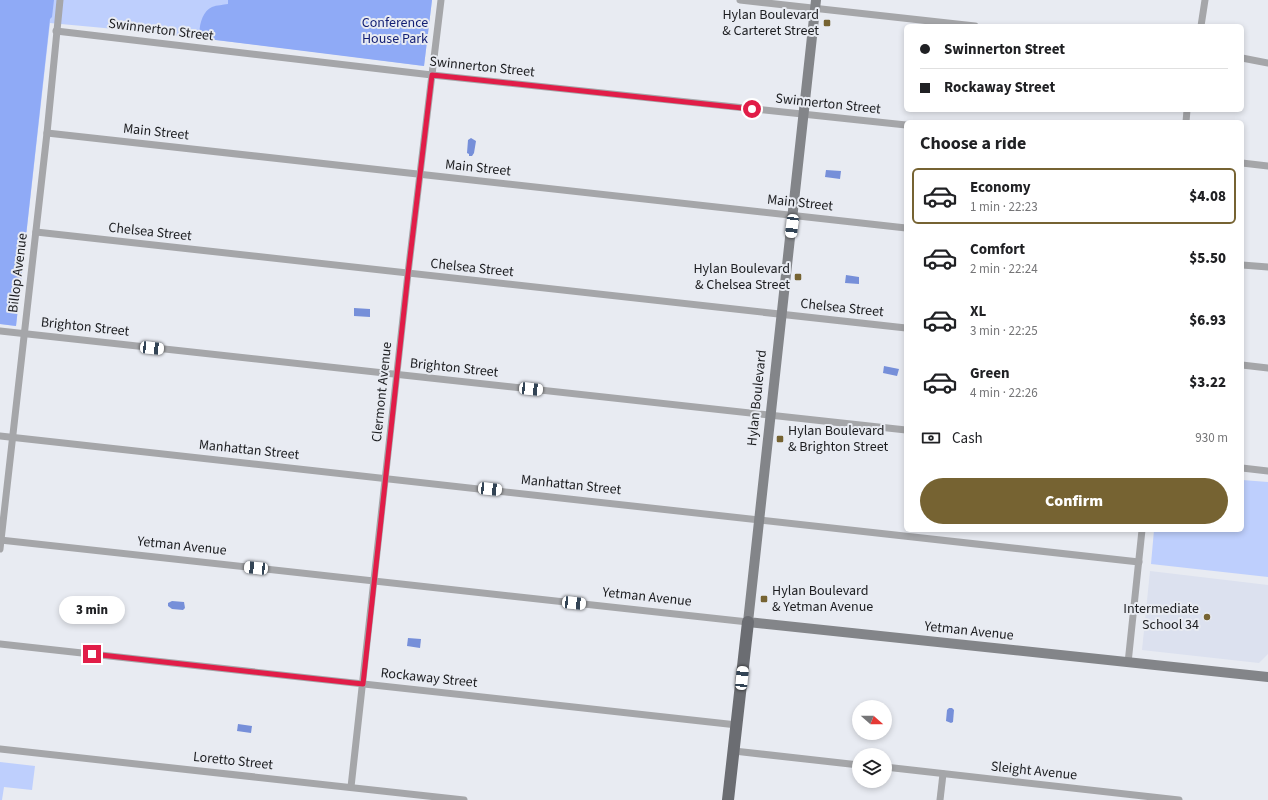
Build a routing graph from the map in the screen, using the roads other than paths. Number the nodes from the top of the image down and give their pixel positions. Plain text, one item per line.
1 (60, 0) edge
2 (442, 0) edge
3 (740, 0) edge
4 (1205, 0) edge
5 (816, 4) edge
6 (961, 24) edge
7 (1201, 24) edge
8 (56, 31) junction
9 (1244, 58) edge
10 (1268, 62) edge
11 (432, 75) junction
12 (804, 114) junction
13 (904, 125) edge
14 (47, 133) junction
15 (1244, 163) edge
16 (1268, 166) edge
17 (420, 174) junction
18 (793, 216) junction
19 (904, 228) edge
20 (36, 232) junction
21 (1244, 264) edge
22 (1268, 267) edge
23 (408, 274) junction
24 (782, 315) junction
25 (904, 328) edge
26 (0, 331) edge
27 (23, 334) junction
28 (1244, 365) edge
29 (1268, 368) edge
30 (397, 374) junction
31 (771, 415) junction
32 (904, 430) edge
33 (0, 436) edge
34 (12, 437) junction
35 (1244, 468) edge
36 (1268, 471) edge
37 (386, 478) junction
38 (759, 519) junction
39 (1142, 532) edge
40 (0, 540) edge
41 (0, 549) edge
42 (1139, 562) junction
43 (374, 581) junction
44 (748, 622) junction
45 (0, 644) edge
46 (1128, 663) junction
47 (1268, 677) edge
48 (363, 684) junction
49 (737, 725) junction
50 (0, 749) edge
51 (734, 751) junction
52 (852, 764) edge
53 (892, 768) edge
54 (943, 774) junction
55 (351, 787) junction
56 (402, 796) edge
57 (460, 800) edge
58 (728, 800) edge
59 (940, 800) edge
60 (1180, 800) edge

1 - 8 street, Billop Avenue
2 - 11 street, Clermont Avenue
3 - 5 street
4 - 7 street
5 - 6 street
5 - 12 street, Hylan Boulevard
8 - 11 street, Swinnerton Street
8 - 14 street, Billop Avenue
9 - 10 street
11 - 12 street, Swinnerton Street
11 - 17 street, Clermont Avenue
12 - 13 street, Swinnerton Street
12 - 18 street, Hylan Boulevard
14 - 17 street, Main Street
14 - 20 street, Billop Avenue
15 - 16 street
17 - 18 street, Main Street
17 - 23 street, Clermont Avenue
18 - 19 street, Main Street
18 - 24 street, Hylan Boulevard
20 - 23 street, Chelsea Street
20 - 27 street, Billop Avenue
21 - 22 street
23 - 24 street, Chelsea Street
23 - 30 street, Clermont Avenue
24 - 25 street, Chelsea Street
24 - 31 street, Hylan Boulevard
26 - 27 street, Brighton Street
27 - 30 street, Brighton Street
27 - 34 street, Billop Avenue
28 - 29 street
30 - 31 street, Brighton Street
30 - 37 street, Clermont Avenue
31 - 32 street, Brighton Street
31 - 38 street, Hylan Boulevard
33 - 34 street, Manhattan Street
34 - 37 street, Manhattan Street
34 - 40 street, Billop Avenue
35 - 36 street
37 - 38 street, Manhattan Street
37 - 43 street, Clermont Avenue
38 - 42 street, Manhattan Street
38 - 44 street, Hylan Boulevard
39 - 42 street
40 - 41 street, Billop Avenue
40 - 43 street, Yetman Avenue
42 - 46 street
43 - 44 street, Yetman Avenue
43 - 48 street, Clermont Avenue
44 - 46 street, Yetman Avenue
44 - 49 main road, Hylan Boulevard
45 - 48 street, Rockaway Street
46 - 47 street, Yetman Avenue
48 - 49 street, Rockaway Street
48 - 55 street, Clermont Avenue
49 - 51 main road, Hylan Boulevard
50 - 55 street, Loretto Street
51 - 52 street
51 - 58 main road, Hylan Boulevard
53 - 54 street, Sleight Avenue
54 - 59 street
54 - 60 street, Sleight Avenue
55 - 56 street, Loretto Street
56 - 57 street, Loretto Street

